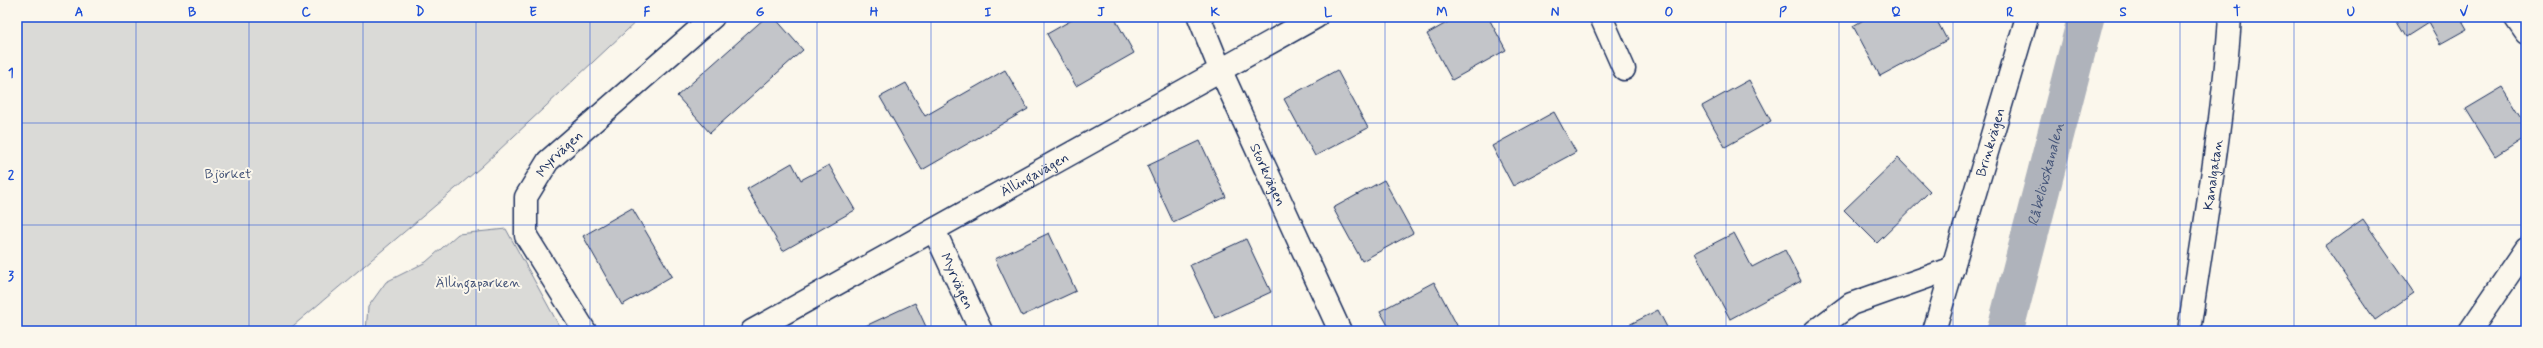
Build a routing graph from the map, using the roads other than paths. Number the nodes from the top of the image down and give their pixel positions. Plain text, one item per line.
1 (713, 17) edge
2 (1199, 17) edge
3 (1316, 17) edge
4 (1601, 17) edge
5 (2027, 17) edge
6 (2230, 17) edge
7 (2515, 17) edge
8 (2526, 33) edge
9 (1624, 69) dead end
10 (1220, 70) junction
11 (934, 230) junction
12 (2526, 249) edge
13 (1953, 268) junction
14 (585, 331) edge
15 (752, 331) edge
16 (981, 331) edge
17 (1340, 331) edge
18 (1815, 331) edge
19 (1934, 331) edge
20 (2189, 331) edge
21 (2470, 331) edge

1 - 14 street, Myrvägen
2 - 10 street, Storkvägen
3 - 10 street, Ällingavägen
4 - 9 street
5 - 13 street, Brinkvägen
6 - 20 street, Kanalgatan
7 - 8 street
10 - 11 street, Ällingavägen
10 - 17 street, Storkvägen
11 - 15 street, Ällingavägen
11 - 16 street, Myrvägen
12 - 21 street
13 - 18 street
13 - 19 street, Brinkvägen

